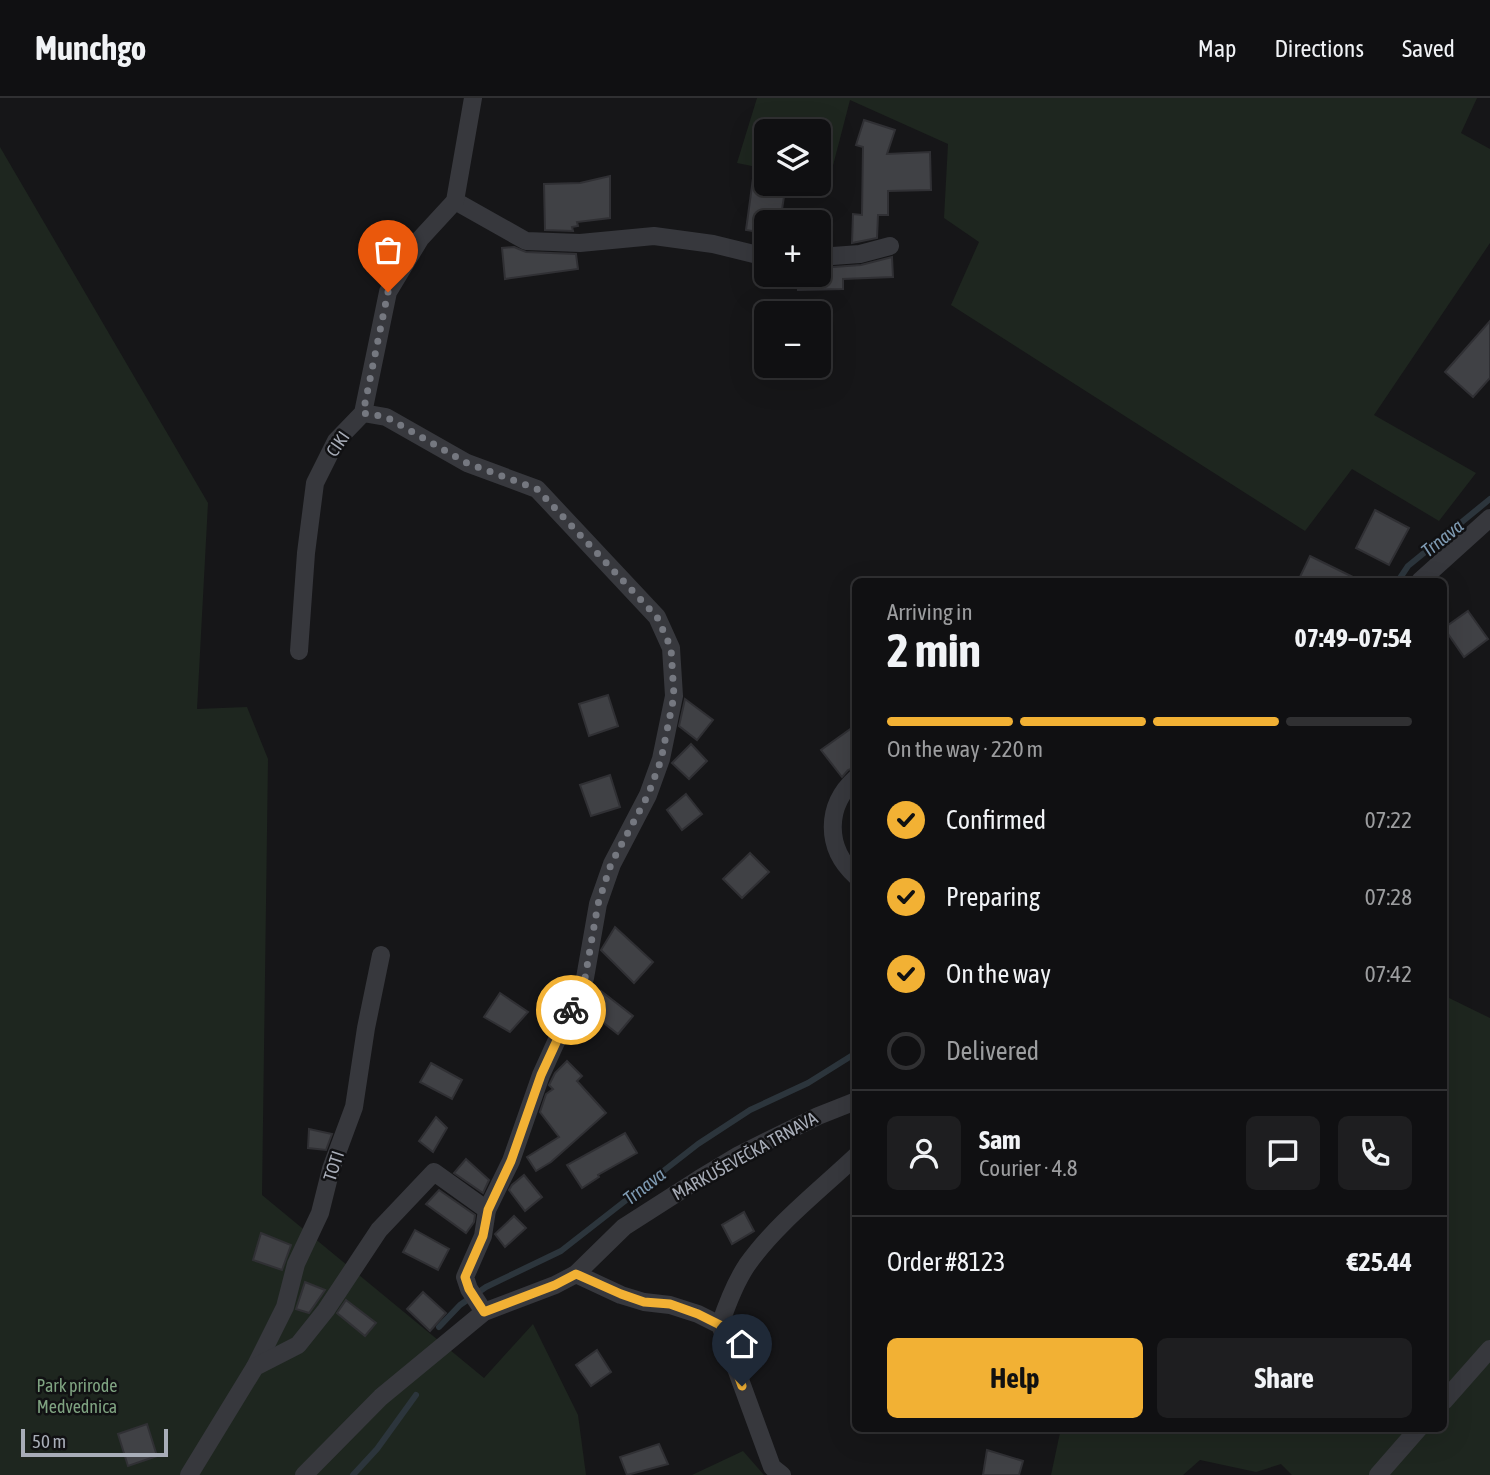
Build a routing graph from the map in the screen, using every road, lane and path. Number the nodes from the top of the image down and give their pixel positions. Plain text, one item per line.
1 (474, 98) edge
2 (455, 201) junction
3 (890, 246) dead end
4 (754, 254) edge
5 (831, 256) edge
6 (363, 413) junction
7 (1490, 518) edge
8 (1423, 578) edge
9 (299, 651) dead end
10 (852, 782) edge
11 (852, 872) edge
12 (381, 955) dead end
13 (852, 1103) edge
14 (852, 1160) edge
15 (488, 1210) junction
16 (576, 1274) junction
17 (476, 1301) junction
18 (720, 1325) junction
19 (1490, 1349) edge
20 (255, 1367) junction
21 (1447, 1398) edge
22 (1416, 1432) edge
23 (189, 1475) edge
24 (304, 1475) edge
25 (782, 1475) edge
26 (1378, 1475) edge

1 - 2 street
2 - 4 street
2 - 6 street
3 - 5 street
6 - 9 street, CIKI
6 - 15 street
7 - 8 street
10 - 11 street
12 - 20 street, TOTI
13 - 16 street, MARKUŠEVEČKA TRNAVA
14 - 18 street
15 - 17 street
15 - 20 street
16 - 17 street
16 - 18 street
17 - 24 street
18 - 25 street
19 - 21 street
20 - 23 street, TOTI
22 - 26 street

